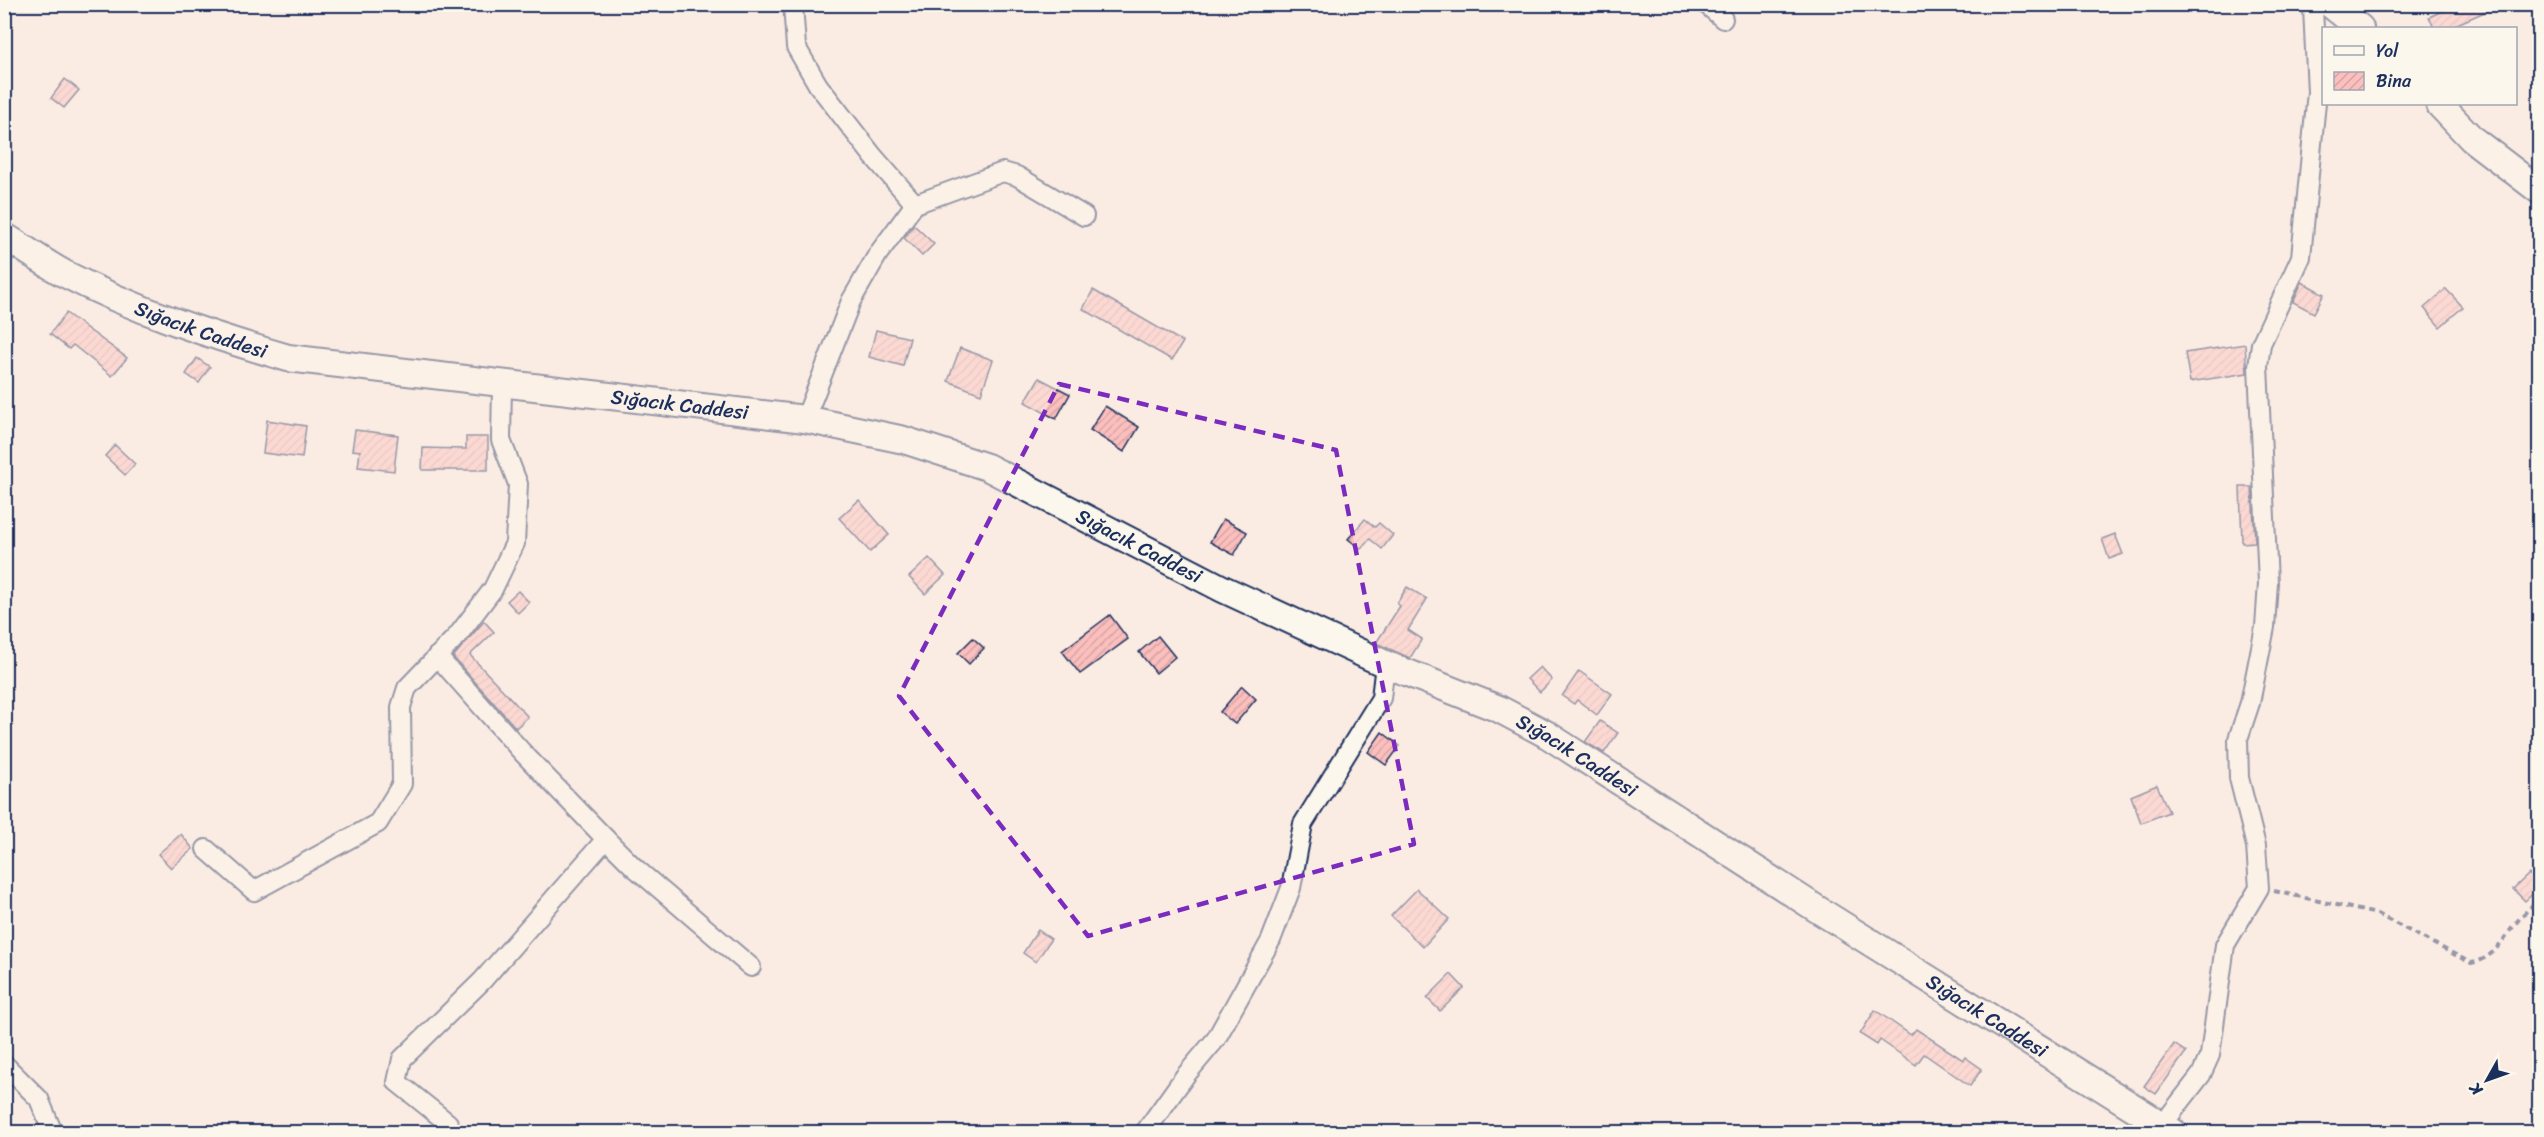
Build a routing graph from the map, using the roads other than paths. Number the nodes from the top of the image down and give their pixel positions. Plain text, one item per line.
1 (793, 4) edge
2 (1706, 4) edge
3 (2316, 4) edge
4 (2330, 4) edge
5 (1723, 19) dead end
6 (2359, 27) edge
7 (2440, 105) edge
8 (2540, 191) edge
9 (915, 204) junction
10 (1084, 216) dead end
11 (4, 236) edge
12 (502, 385) junction
13 (805, 419) junction
14 (437, 656) junction
15 (1385, 664) junction
16 (606, 839) junction
17 (206, 849) dead end
18 (751, 967) dead end
19 (4, 1064) edge
20 (2160, 1128) edge
21 (48, 1132) edge
22 (442, 1132) edge
23 (1145, 1132) edge

1 - 9 street
2 - 5 street
3 - 20 street
4 - 6 main road
7 - 8 main road
9 - 10 street
9 - 13 street
11 - 12 main road, Sığacık Caddesi
12 - 13 main road, Sığacık Caddesi
12 - 14 street
13 - 15 main road, Sığacık Caddesi
14 - 16 street
14 - 17 street
15 - 20 main road, Sığacık Caddesi
15 - 23 street
16 - 18 street
16 - 22 street
19 - 21 street

